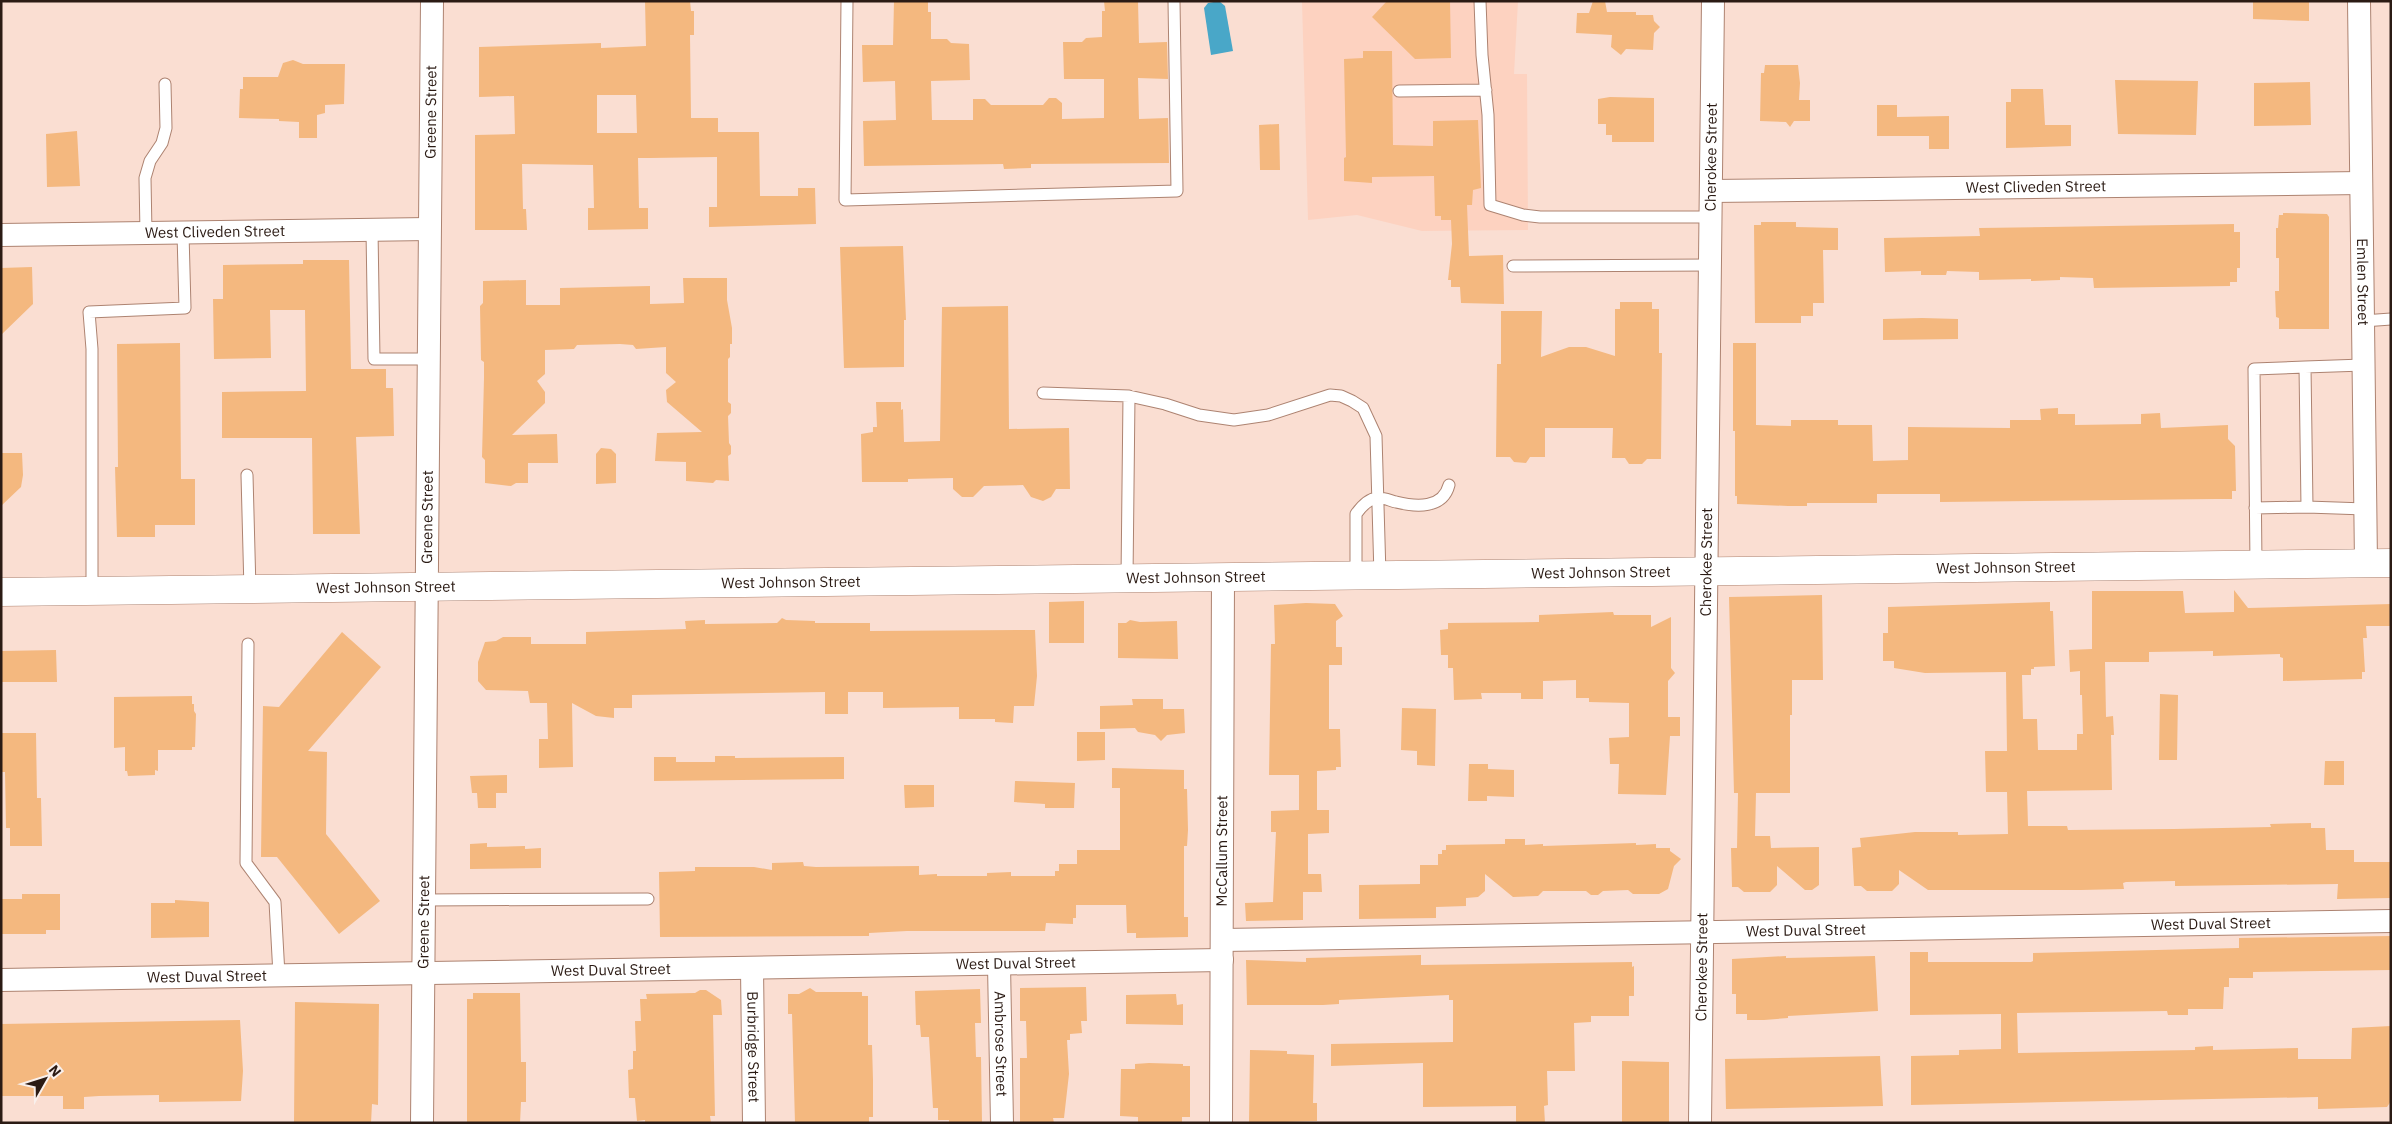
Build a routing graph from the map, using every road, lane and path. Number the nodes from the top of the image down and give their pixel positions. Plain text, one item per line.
1 (432, 1) edge
2 (847, 1) edge
3 (1174, 1) edge
4 (1480, 1) edge
5 (1713, 1) edge
6 (2359, 1) edge
7 (165, 84) dead end
8 (1486, 90) junction
9 (1399, 91) dead end
10 (2361, 183) junction
11 (1711, 191) junction
12 (1710, 217) junction
13 (428, 229) junction
14 (372, 230) junction
15 (146, 233) junction
16 (183, 233) junction
17 (1, 235) edge
18 (1513, 266) dead end
19 (1710, 266) junction
20 (2391, 319) edge
21 (2363, 320) junction
22 (428, 359) junction
23 (2363, 364) junction
24 (2305, 367) junction
25 (1043, 393) dead end
26 (1129, 396) junction
27 (247, 475) dead end
28 (1449, 485) dead end
29 (1378, 498) junction
30 (2255, 508) junction
31 (2306, 508) junction
32 (2365, 509) junction
33 (2378, 563) edge
34 (2256, 565) junction
35 (1706, 571) junction
36 (1368, 576) junction
37 (1126, 578) junction
38 (1223, 578) junction
39 (426, 587) junction
40 (250, 590) junction
41 (92, 591) junction
42 (1, 592) edge
43 (248, 644) dead end
44 (648, 898) dead end
45 (424, 900) junction
46 (2391, 921) edge
47 (1703, 933) junction
48 (1222, 950) junction
49 (999, 965) junction
50 (752, 969) junction
51 (423, 973) junction
52 (279, 975) junction
53 (1, 980) edge
54 (422, 1123) edge
55 (754, 1123) edge
56 (1002, 1123) edge
57 (1221, 1123) edge
58 (1700, 1123) edge

1 - 13 street, Greene Street
2 - 3 lane
4 - 8 lane
5 - 11 street, Cherokee Street
6 - 10 street, Emlen Street
7 - 15 lane
8 - 9 lane
8 - 12 lane
10 - 11 street, West Cliveden Street
10 - 21 street, Emlen Street
11 - 12 street, Cherokee Street
12 - 19 street, Cherokee Street
13 - 14 street, West Cliveden Street
13 - 22 street, Greene Street
14 - 16 street, West Cliveden Street
14 - 22 lane
15 - 16 street, West Cliveden Street
15 - 17 street, West Cliveden Street
16 - 41 lane
18 - 19 lane
19 - 35 street, Cherokee Street
20 - 21 lane
21 - 23 street, Emlen Street
22 - 39 street, Greene Street
23 - 24 lane
23 - 32 street, Emlen Street
24 - 30 lane
24 - 31 lane
25 - 26 lane
26 - 29 lane
26 - 37 lane
27 - 40 lane
28 - 29 lane
29 - 36 lane
29 - 36 lane
30 - 31 lane
30 - 34 lane
31 - 32 lane
32 - 33 street, Emlen Street
33 - 34 street, West Johnson Street
34 - 35 street, West Johnson Street
35 - 36 street, West Johnson Street
35 - 47 street, Cherokee Street
36 - 38 street, West Johnson Street
37 - 38 street, West Johnson Street
37 - 39 street, West Johnson Street
38 - 48 street, McCallum Street
39 - 40 street, West Johnson Street
39 - 45 street, Greene Street
40 - 41 street, West Johnson Street
41 - 42 street, West Johnson Street
43 - 52 lane
44 - 45 lane
45 - 51 street, Greene Street
46 - 47 street, West Duval Street
47 - 48 street, West Duval Street
47 - 58 street, Cherokee Street
48 - 49 street, West Duval Street
48 - 57 street, McCallum Street
49 - 50 street, West Duval Street
49 - 56 street, Ambrose Street
50 - 51 street, West Duval Street
50 - 55 street, Burbridge Street
51 - 52 street, West Duval Street
51 - 54 street, Greene Street
52 - 53 street, West Duval Street

